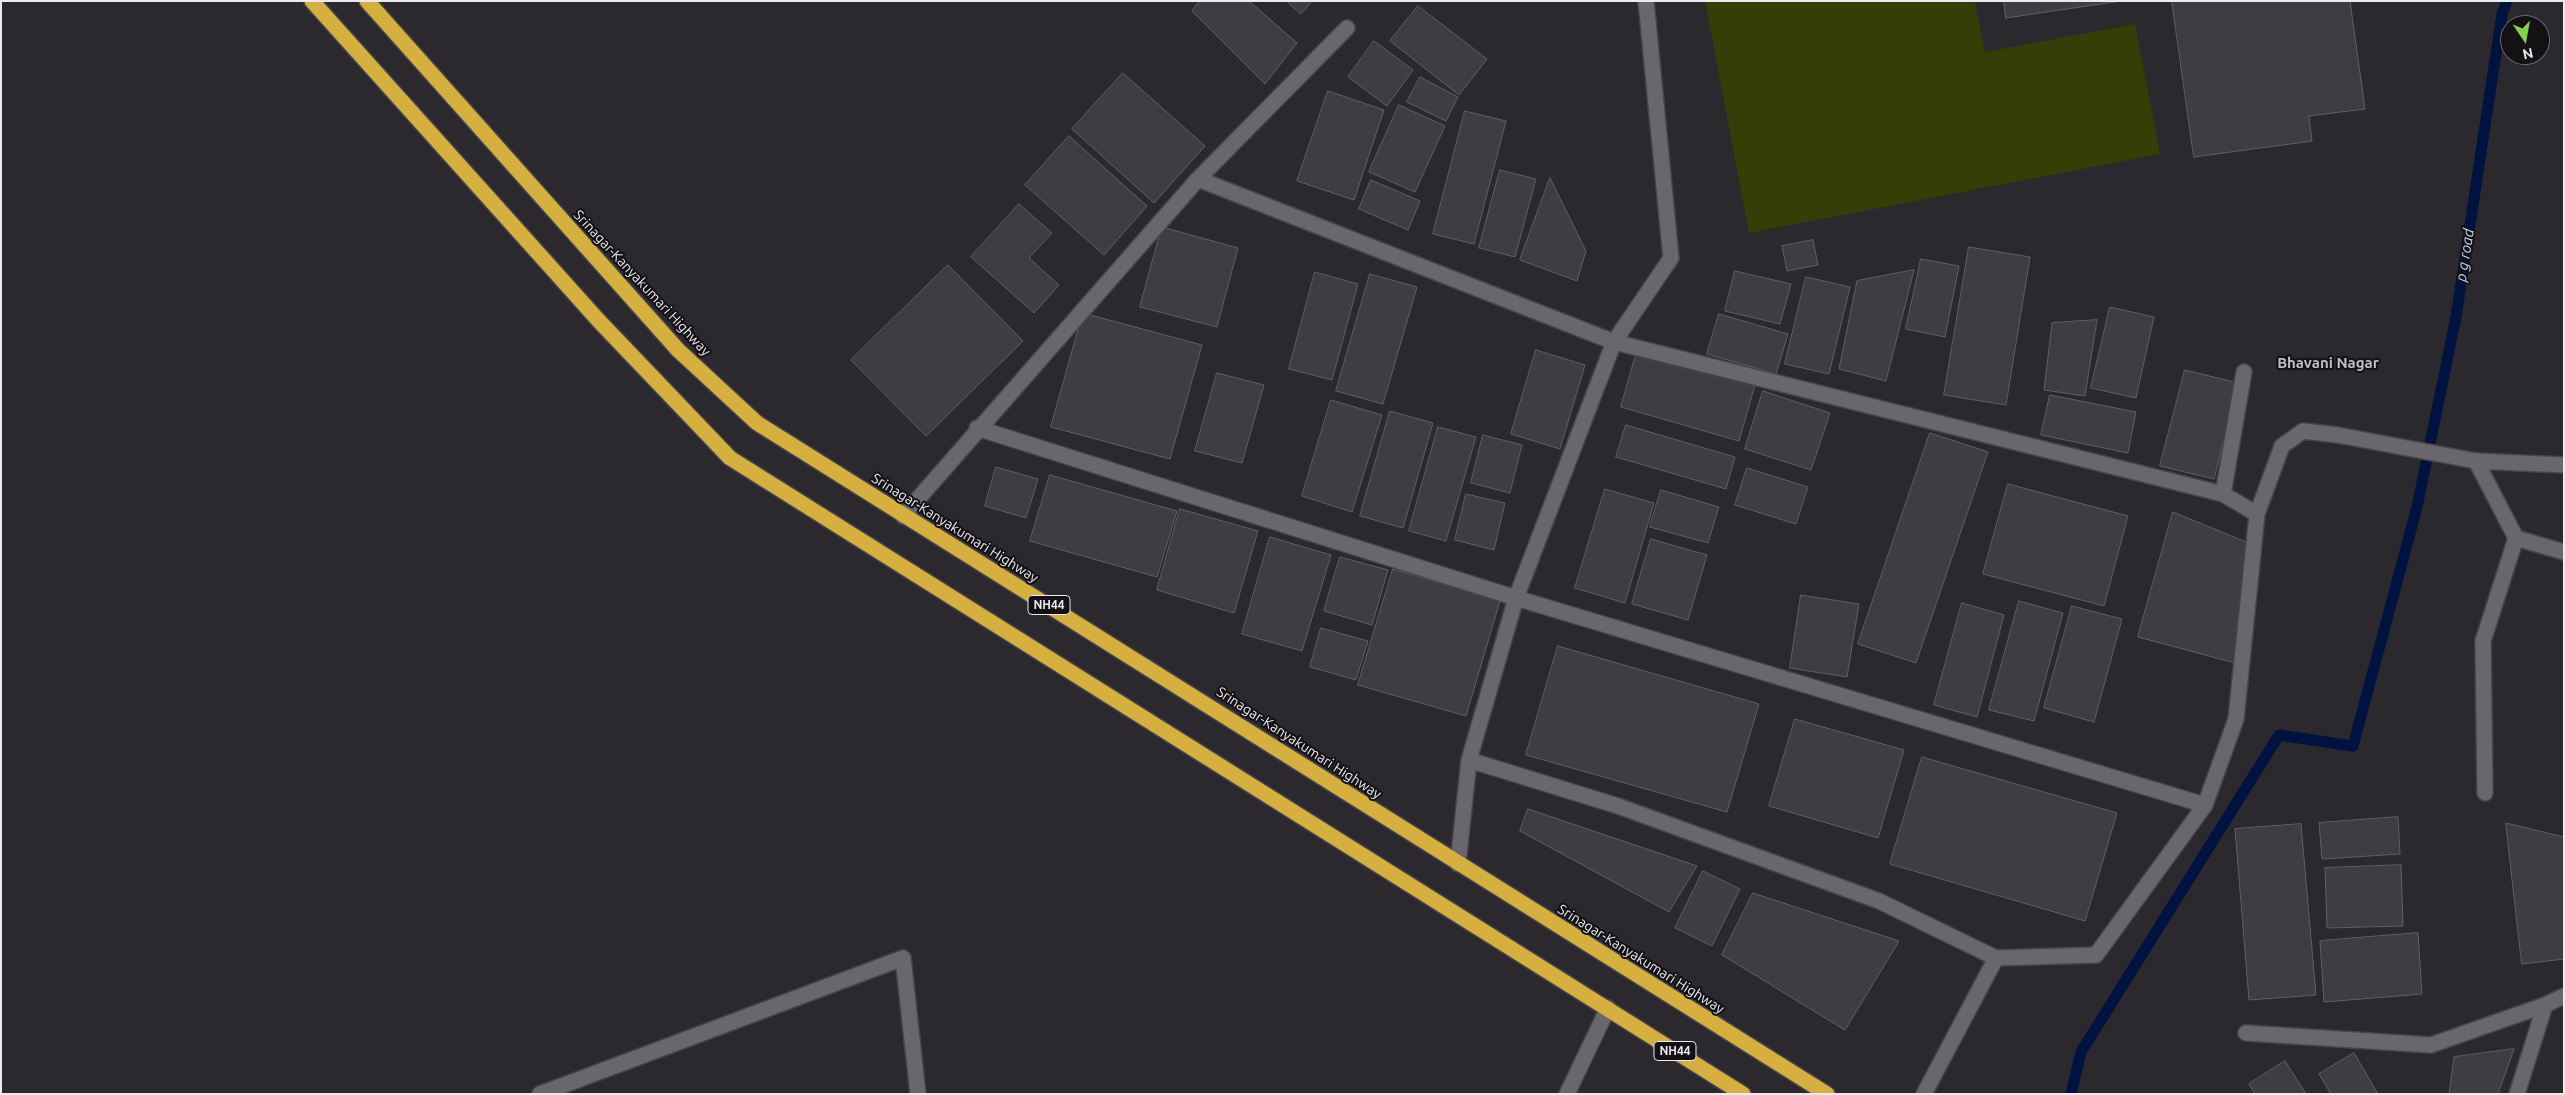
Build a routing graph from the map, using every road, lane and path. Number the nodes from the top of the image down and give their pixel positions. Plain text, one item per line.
1 (312, 1) edge
2 (366, 1) edge
3 (1646, 1) edge
4 (1347, 28) dead end
5 (1198, 179) junction
6 (1614, 342) junction
7 (2244, 372) dead end
8 (977, 428) junction
9 (2476, 461) junction
10 (2564, 464) edge
11 (2223, 494) junction
12 (2257, 514) junction
13 (903, 516) junction
14 (2516, 538) junction
15 (2564, 552) edge
16 (1516, 598) junction
17 (1469, 760) junction
18 (2485, 793) dead end
19 (2205, 805) junction
20 (1458, 864) junction
21 (1996, 958) junction
22 (2564, 996) edge
23 (2545, 1005) junction
24 (1608, 1008) junction
25 (2246, 1033) dead end
26 (540, 1094) edge
27 (918, 1094) edge
28 (1567, 1094) edge
29 (1743, 1094) edge
30 (1827, 1094) edge
31 (1924, 1094) edge
32 (2517, 1094) edge

1 - 24 highway, NH44
2 - 13 highway, Srinagar-Kanyakumari Highway / NH44
3 - 6 street
4 - 5 street
5 - 6 street
5 - 8 street
6 - 11 street
6 - 16 street
7 - 11 street
8 - 13 street
8 - 16 street
9 - 10 street
9 - 12 street
9 - 14 street
11 - 12 street
12 - 19 street
13 - 20 highway, Srinagar-Kanyakumari Highway / NH44
14 - 15 street
14 - 18 street
16 - 17 street
16 - 19 street
17 - 20 street
17 - 21 street
19 - 21 street
20 - 30 highway, Srinagar-Kanyakumari Highway / NH44
21 - 31 street
22 - 23 street
23 - 25 street
23 - 32 street
24 - 28 street
24 - 29 highway, NH44
26 - 27 street

